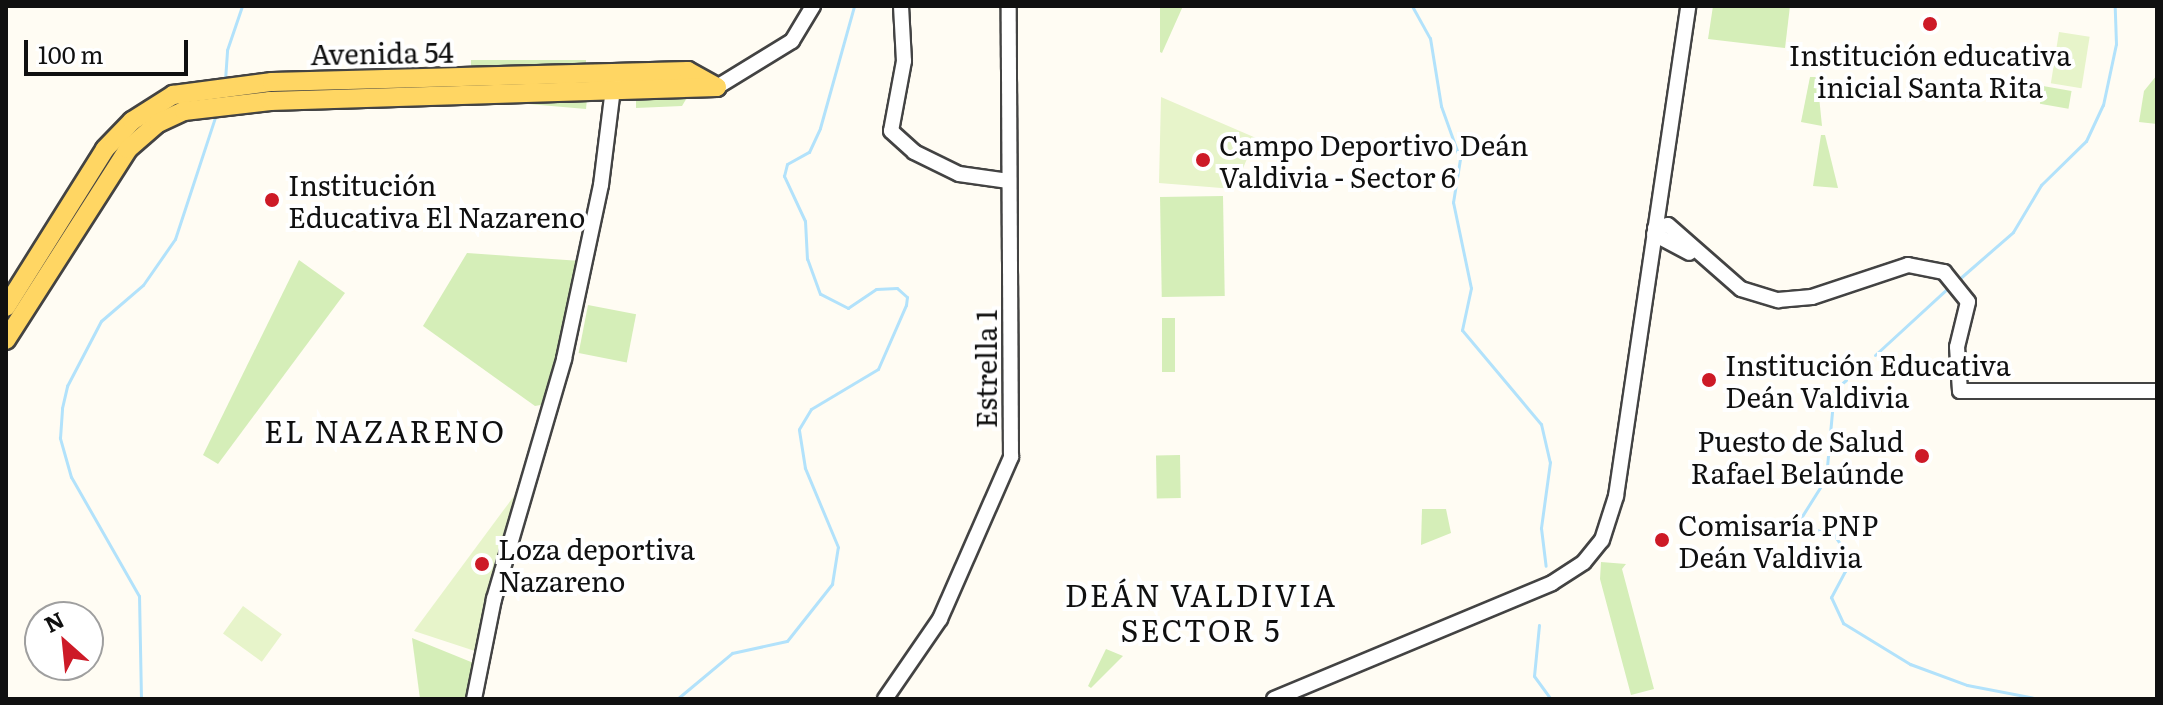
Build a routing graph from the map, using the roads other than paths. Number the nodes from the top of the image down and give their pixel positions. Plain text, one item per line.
1 (813, 6) edge
2 (901, 6) edge
3 (1009, 6) edge
4 (1688, 6) edge
5 (614, 84) junction
6 (717, 87) junction
7 (1009, 181) junction
8 (1662, 192) junction
9 (1654, 231) junction
10 (1673, 237) junction
11 (1649, 262) junction
12 (6, 307) edge
13 (6, 340) edge
14 (2157, 391) edge
15 (474, 699) edge
16 (885, 699) edge
17 (1274, 699) edge

1 - 6 street
2 - 7 street
3 - 7 street, Estrella 1
4 - 8 street
5 - 6 main road, Avenida 54
5 - 6 main road, Avenida 54
5 - 12 main road, Avenida 54
5 - 13 main road, Avenida 54
5 - 15 street
7 - 16 street, Estrella 1
8 - 9 street
8 - 10 street
9 - 10 street
9 - 11 street
10 - 11 street
10 - 14 street
11 - 17 street

